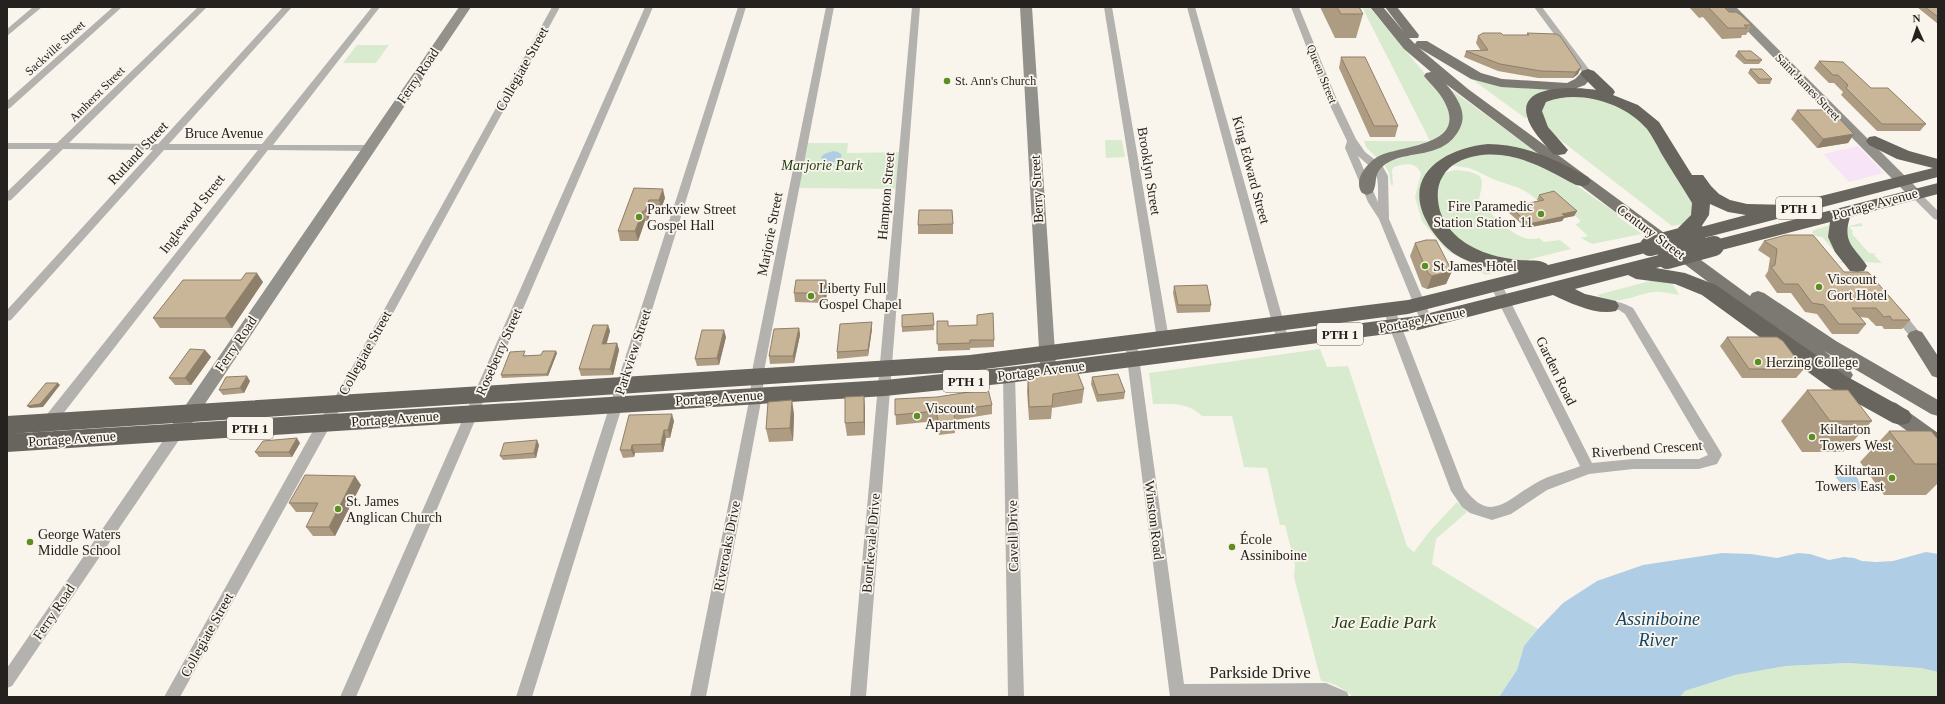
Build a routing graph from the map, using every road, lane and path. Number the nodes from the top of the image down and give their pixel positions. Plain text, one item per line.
1 (38, 7) edge
2 (118, 7) edge
3 (203, 7) edge
4 (288, 7) edge
5 (376, 7) edge
6 (466, 7) edge
7 (556, 7) edge
8 (649, 7) edge
9 (742, 7) edge
10 (830, 7) edge
11 (916, 7) edge
12 (1026, 7) edge
13 (1108, 7) edge
14 (1191, 7) edge
15 (1295, 7) edge
16 (1376, 7) edge
17 (1391, 7) edge
18 (1538, 7) edge
19 (1730, 7) edge
20 (1742, 7) edge
21 (7, 33) edge
22 (1416, 45) junction
23 (1588, 74) junction
24 (1569, 87) junction
25 (1607, 92) junction
26 (7, 106) edge
27 (1351, 140) junction
28 (1875, 141) junction
29 (7, 146) edge
30 (61, 146) junction
31 (162, 147) junction
32 (265, 147) junction
33 (369, 148) junction
34 (1559, 150) junction
35 (1938, 164) edge
36 (1376, 165) junction
37 (1938, 172) edge
38 (1582, 181) junction
39 (1918, 187) edge
40 (1367, 190) junction
41 (7, 198) edge
42 (1938, 208) edge
43 (1784, 211) junction
44 (1842, 213) junction
45 (1938, 217) edge
46 (1384, 219) junction
47 (1691, 231) junction
48 (1658, 249) junction
49 (1624, 270) junction
50 (1862, 272) edge
51 (1556, 279) junction
52 (1587, 280) junction
53 (1501, 294) junction
54 (1889, 302) edge
55 (1609, 306) junction
56 (1423, 313) junction
57 (7, 317) edge
58 (1393, 319) junction
59 (1281, 333) junction
60 (1916, 336) joint
61 (1163, 339) junction
62 (1132, 351) junction
63 (1047, 362) junction
64 (1938, 370) edge
65 (1009, 376) junction
66 (885, 379) junction
67 (756, 387) junction
68 (619, 396) junction
69 (337, 404) junction
70 (476, 405) junction
71 (1938, 409) edge
72 (188, 414) junction
73 (1901, 417) junction
74 (47, 422) junction
75 (325, 423) junction
76 (7, 425) edge
77 (176, 433) junction
78 (33, 442) junction
79 (7, 443) edge
80 (1938, 443) edge
81 (1588, 469) junction
82 (7, 682) edge
83 (1177, 694) edge
84 (172, 697) edge
85 (348, 697) edge
86 (524, 697) edge
87 (698, 697) edge
88 (858, 697) edge
89 (1016, 697) edge
90 (1341, 697) edge

1 - 21 street
2 - 26 street, Sackville Street
3 - 30 street, Amherst Street
4 - 31 street, Rutland Street
5 - 32 street, Inglewood Street
6 - 33 main road, Ferry Road
7 - 69 street, Collegiate Street
8 - 70 street, Roseberry Street
9 - 68 street, Parkview Street
10 - 67 street, Marjorie Street
11 - 66 street, Hampton Street
12 - 63 main road, Berry Street
13 - 61 street, Brooklyn Street
14 - 59 street, King Edward Street
15 - 27 street, Queen Street
16 - 22 main road, Century Street
17 - 22 main road, Century Street
18 - 23 street
19 - 39 main road, Saint James Street
20 - 28 main road, Saint James Street
22 - 24 main road
22 - 34 main road, Century Street
22 - 36 main road
22 - 38 main road, Century Street
23 - 24 main road
23 - 25 highway
24 - 25 highway
25 - 43 highway
27 - 36 street, Queen Street
27 - 40 street, Queen Street
28 - 35 highway
28 - 39 main road, Saint James Street
29 - 30 street, Bruce Avenue
30 - 31 street, Bruce Avenue
30 - 41 street, Amherst Street
31 - 32 street, Bruce Avenue
31 - 57 street, Rutland Street
32 - 33 street, Bruce Avenue
32 - 74 street, Inglewood Street
33 - 72 main road, Ferry Road
34 - 47 highway
34 - 71 main road, Century Street
36 - 40 main road
36 - 46 street, Queen Street
37 - 39 highway, Portage Avenue / PTH 1
38 - 51 highway
38 - 73 main road, Century Street
39 - 42 street, Saint James Street
39 - 43 highway, Portage Avenue / PTH 1
39 - 44 highway, Portage Avenue / PTH 1
39 - 45 street, Saint James Street
40 - 46 street, Queen Street
43 - 47 highway, Portage Avenue / PTH 1
44 - 48 highway, Portage Avenue / PTH 1, bridge
44 - 50 highway
46 - 56 street, Queen Street
47 - 48 highway, Portage Avenue / PTH 1, bridge
48 - 49 highway, Portage Avenue / PTH 1
48 - 51 highway, Portage Avenue / PTH 1
49 - 52 highway, Portage Avenue / PTH 1
49 - 73 highway
51 - 52 highway, Portage Avenue / PTH 1
51 - 53 highway, Portage Avenue / PTH 1
51 - 55 highway
52 - 55 highway
53 - 56 highway, Portage Avenue / PTH 1
53 - 81 street, Garden Road
54 - 60 street
55 - 81 street, Riverbend Crescent
56 - 58 highway, Portage Avenue / PTH 1
58 - 59 highway, Portage Avenue / PTH 1
58 - 81 street, Riverbend Crescent
59 - 61 highway, Portage Avenue / PTH 1
59 - 62 highway, Portage Avenue / PTH 1
60 - 64 main road
61 - 62 highway, Portage Avenue / PTH 1
62 - 63 highway, Portage Avenue / PTH 1
62 - 83 street, Winston Road
63 - 65 highway, Portage Avenue / PTH 1
63 - 66 highway, Portage Avenue / PTH 1
65 - 66 highway, Portage Avenue / PTH 1
65 - 89 street, Cavell Drive
66 - 67 highway, Portage Avenue / PTH 1
66 - 88 street, Bourkevale Drive
67 - 68 highway, Portage Avenue / PTH 1
67 - 87 street, Riveroaks Drive
68 - 70 highway, Portage Avenue / PTH 1
68 - 86 street, Parkview Street
69 - 70 highway, Portage Avenue / PTH 1
69 - 72 highway, Portage Avenue / PTH 1
69 - 75 street, Collegiate Street
70 - 75 highway, Portage Avenue / PTH 1
70 - 85 street, Roseberry Street
72 - 74 highway, Portage Avenue / PTH 1
72 - 77 main road, Ferry Road
73 - 80 main road, Century Street
74 - 76 highway, Portage Avenue / PTH 1
74 - 78 street, Inglewood Street
75 - 77 highway, Portage Avenue / PTH 1
75 - 84 street, Collegiate Street
77 - 78 highway, Portage Avenue / PTH 1
77 - 82 street, Ferry Road
78 - 79 highway, Portage Avenue / PTH 1
83 - 90 street, Parkside Drive

